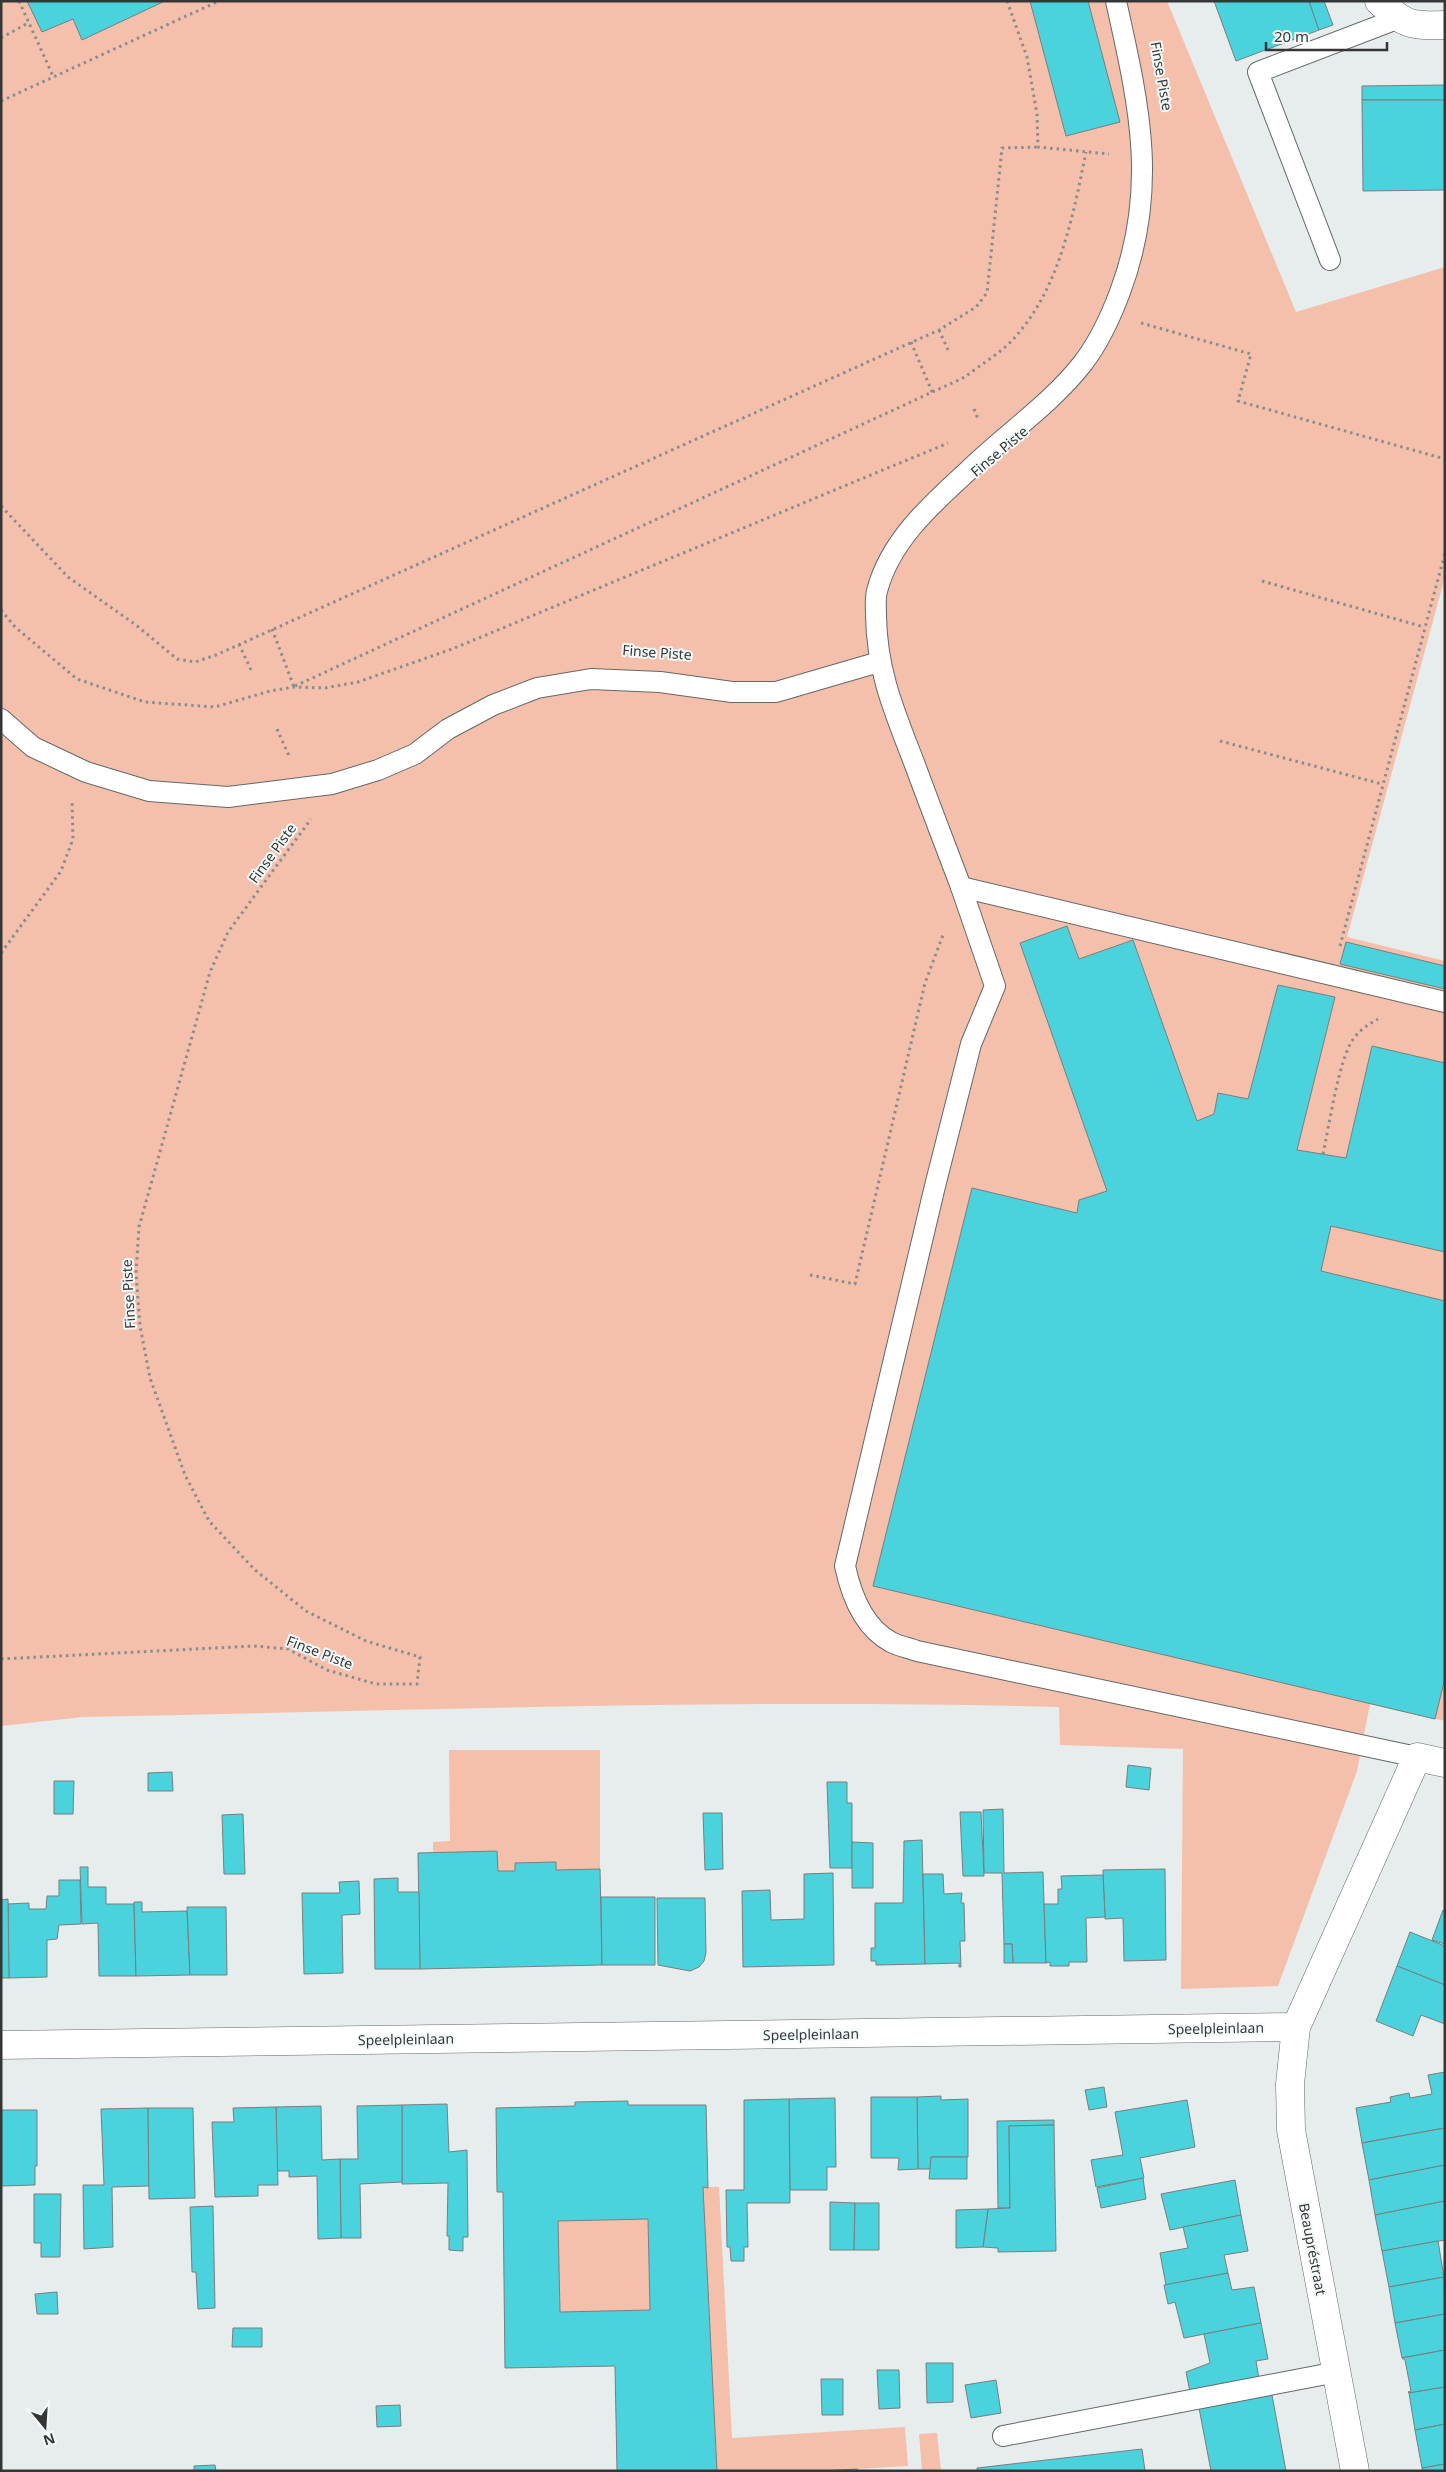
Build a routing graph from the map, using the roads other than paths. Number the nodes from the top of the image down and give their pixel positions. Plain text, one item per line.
1 (1116, 1) edge
2 (1440, 1) edge
3 (1445, 9) edge
4 (1388, 10) edge
5 (1445, 25) edge
6 (1330, 260) dead end
7 (879, 662) junction
8 (1, 719) edge
9 (961, 887) junction
10 (1445, 1002) edge
11 (1417, 1757) junction
12 (1445, 1763) edge
13 (1296, 2027) junction
14 (1, 2045) edge
15 (1337, 2372) junction
16 (1003, 2436) dead end
17 (1355, 2471) edge

1 - 7 lane
2 - 3 street
4 - 5 street
4 - 6 lane
7 - 8 lane
7 - 9 lane
9 - 10 lane
9 - 11 lane
11 - 12 street
11 - 13 street
13 - 14 street, Speelpleinlaan
13 - 15 street, Beaupréstraat
15 - 16 lane
15 - 17 street, Beaupréstraat

